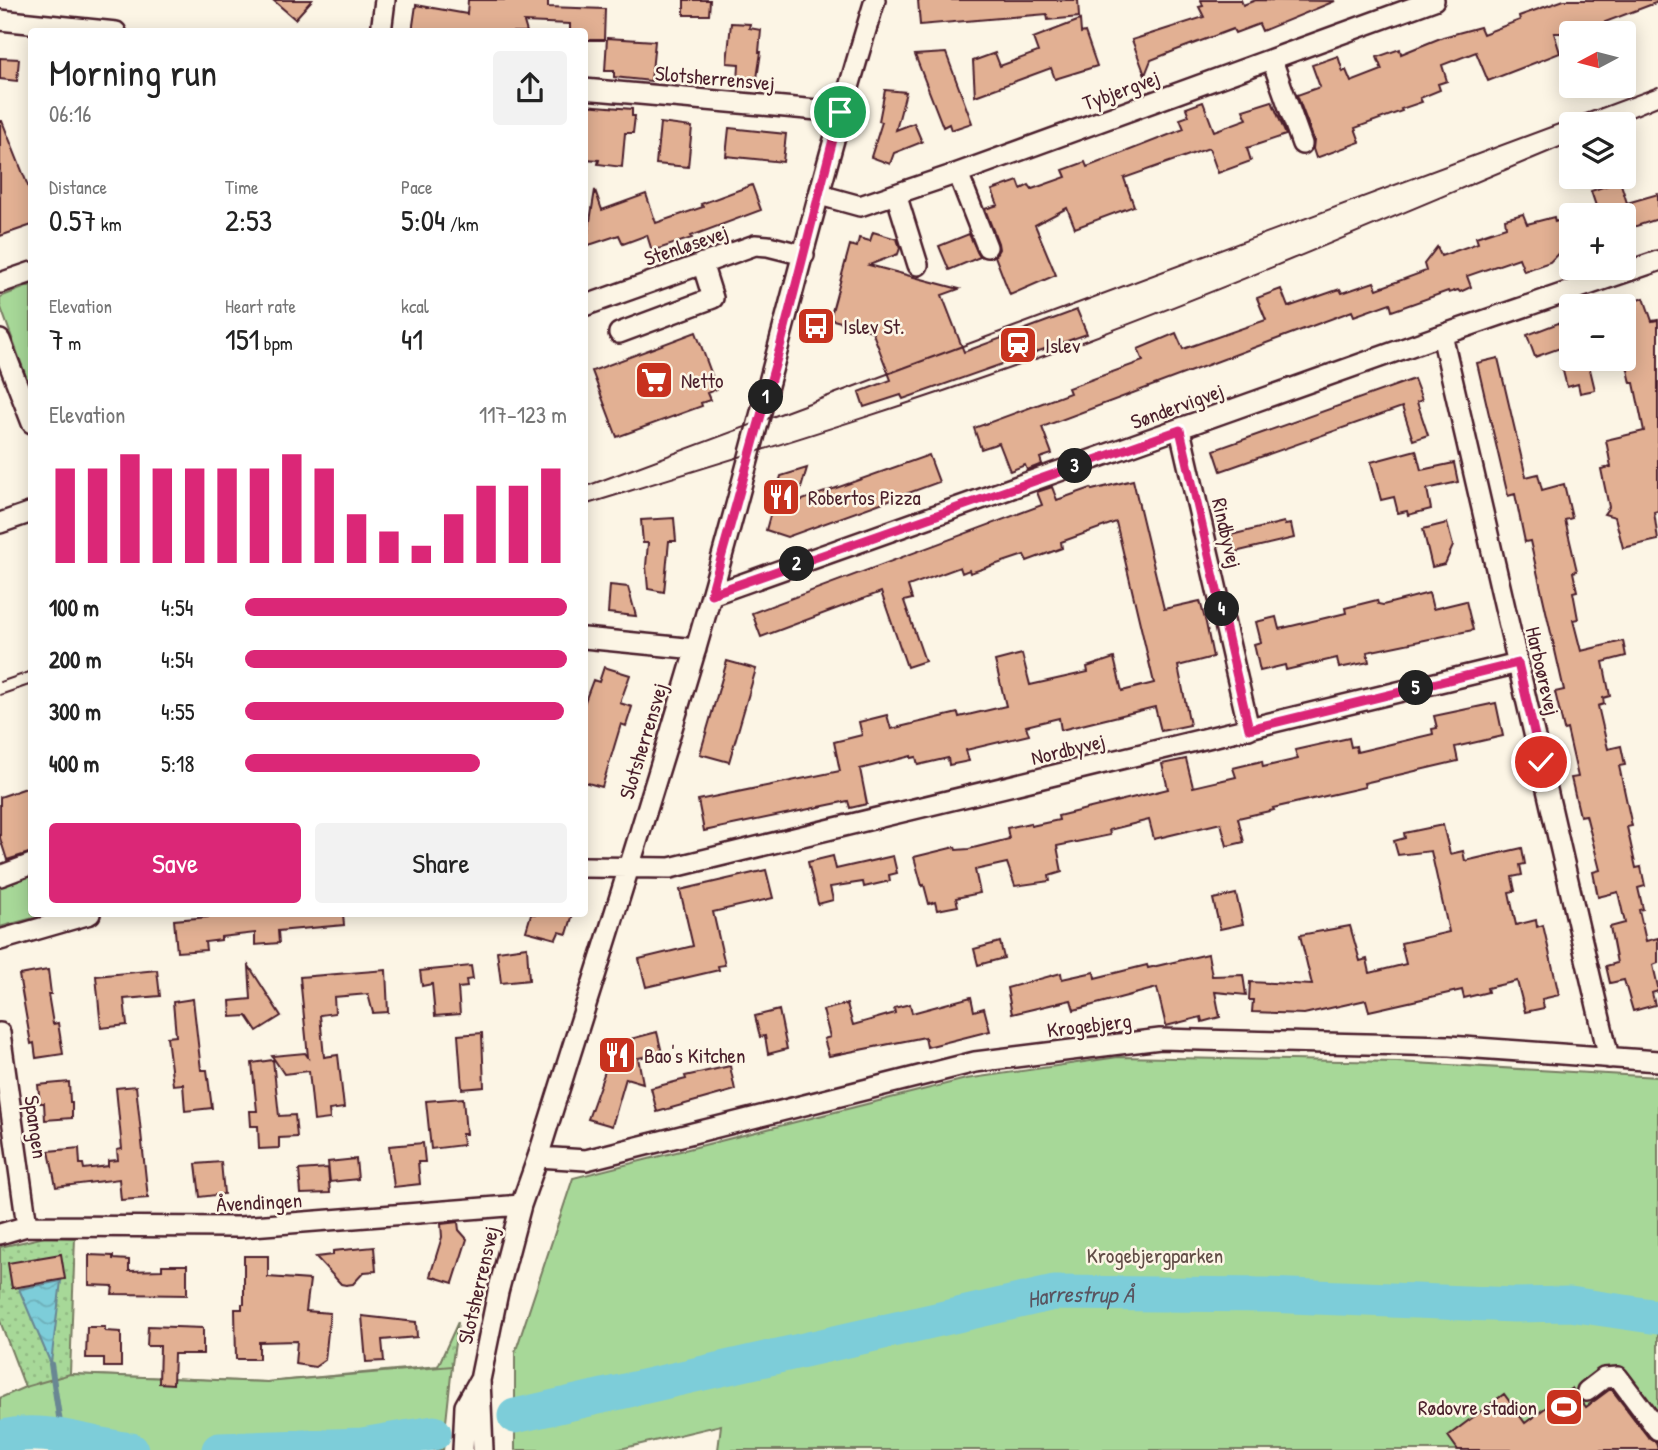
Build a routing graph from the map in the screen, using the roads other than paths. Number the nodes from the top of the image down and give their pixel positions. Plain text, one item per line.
1 (385, 0) edge
2 (875, 0) edge
3 (1434, 0) edge
4 (0, 20) edge
5 (77, 28) edge
6 (381, 28) edge
7 (1272, 60) junction
8 (588, 89) edge
9 (840, 112) junction
10 (1302, 144) dead end
11 (958, 173) junction
12 (897, 194) junction
13 (820, 195) junction
14 (988, 247) dead end
15 (804, 255) junction
16 (1658, 261) edge
17 (702, 263) junction
18 (918, 265) dead end
19 (28, 273) edge
20 (0, 283) edge
21 (588, 305) edge
22 (619, 333) dead end
23 (1442, 335) junction
24 (0, 340) edge
25 (28, 414) edge
26 (1180, 430) junction
27 (28, 513) edge
28 (0, 523) edge
29 (711, 594) junction
30 (588, 638) edge
31 (696, 649) junction
32 (1518, 663) junction
33 (1249, 729) junction
34 (28, 866) edge
35 (588, 867) edge
36 (628, 868) junction
37 (0, 876) edge
38 (80, 917) edge
39 (0, 940) edge
40 (0, 1033) edge
41 (1609, 1058) junction
42 (1658, 1061) edge
43 (538, 1157) junction
44 (521, 1205) junction
45 (27, 1226) junction
46 (0, 1234) edge
47 (480, 1380) junction
48 (1587, 1391) dead end
49 (1658, 1430) edge
50 (463, 1450) edge
51 (483, 1450) edge

1 - 6 street
2 - 9 street, Slotsherrensvej
3 - 7 street, Tybjergvej
4 - 5 street
7 - 10 street
7 - 11 street, Tybjergvej
8 - 9 street, Slotsherrensvej
9 - 13 street, Slotsherrensvej
11 - 12 street, Tybjergvej
11 - 14 street
12 - 13 street, Tybjergvej
12 - 18 street
13 - 15 street, Slotsherrensvej
15 - 17 street, Stenløsevej
15 - 29 street, Slotsherrensvej
16 - 23 street, Søndervigvej
17 - 21 street, Stenløsevej
17 - 22 street
19 - 20 street
23 - 26 street, Søndervigvej
23 - 32 street, Harboørevej
24 - 25 street
26 - 29 street, Søndervigvej
26 - 33 street, Rindbyvej
27 - 28 street
29 - 31 street, Slotsherrensvej
30 - 31 street
31 - 36 street, Slotsherrensvej
32 - 33 street, Nordbyvej
32 - 41 street, Harboørevej
33 - 36 street, Nordbyvej
34 - 37 street
35 - 36 street, Nordbyvej
36 - 43 street, Slotsherrensvej
38 - 39 street
40 - 45 street, Spangen
41 - 42 street, Krogebjerg
41 - 43 street, Krogebjerg
43 - 44 street, Slotsherrensvej
44 - 45 street, Åvendingen
44 - 47 street, Slotsherrensvej
45 - 46 street, Åvendingen
47 - 50 street, Slotsherrensvej
47 - 51 street, Slotsherrensvej
48 - 49 street

